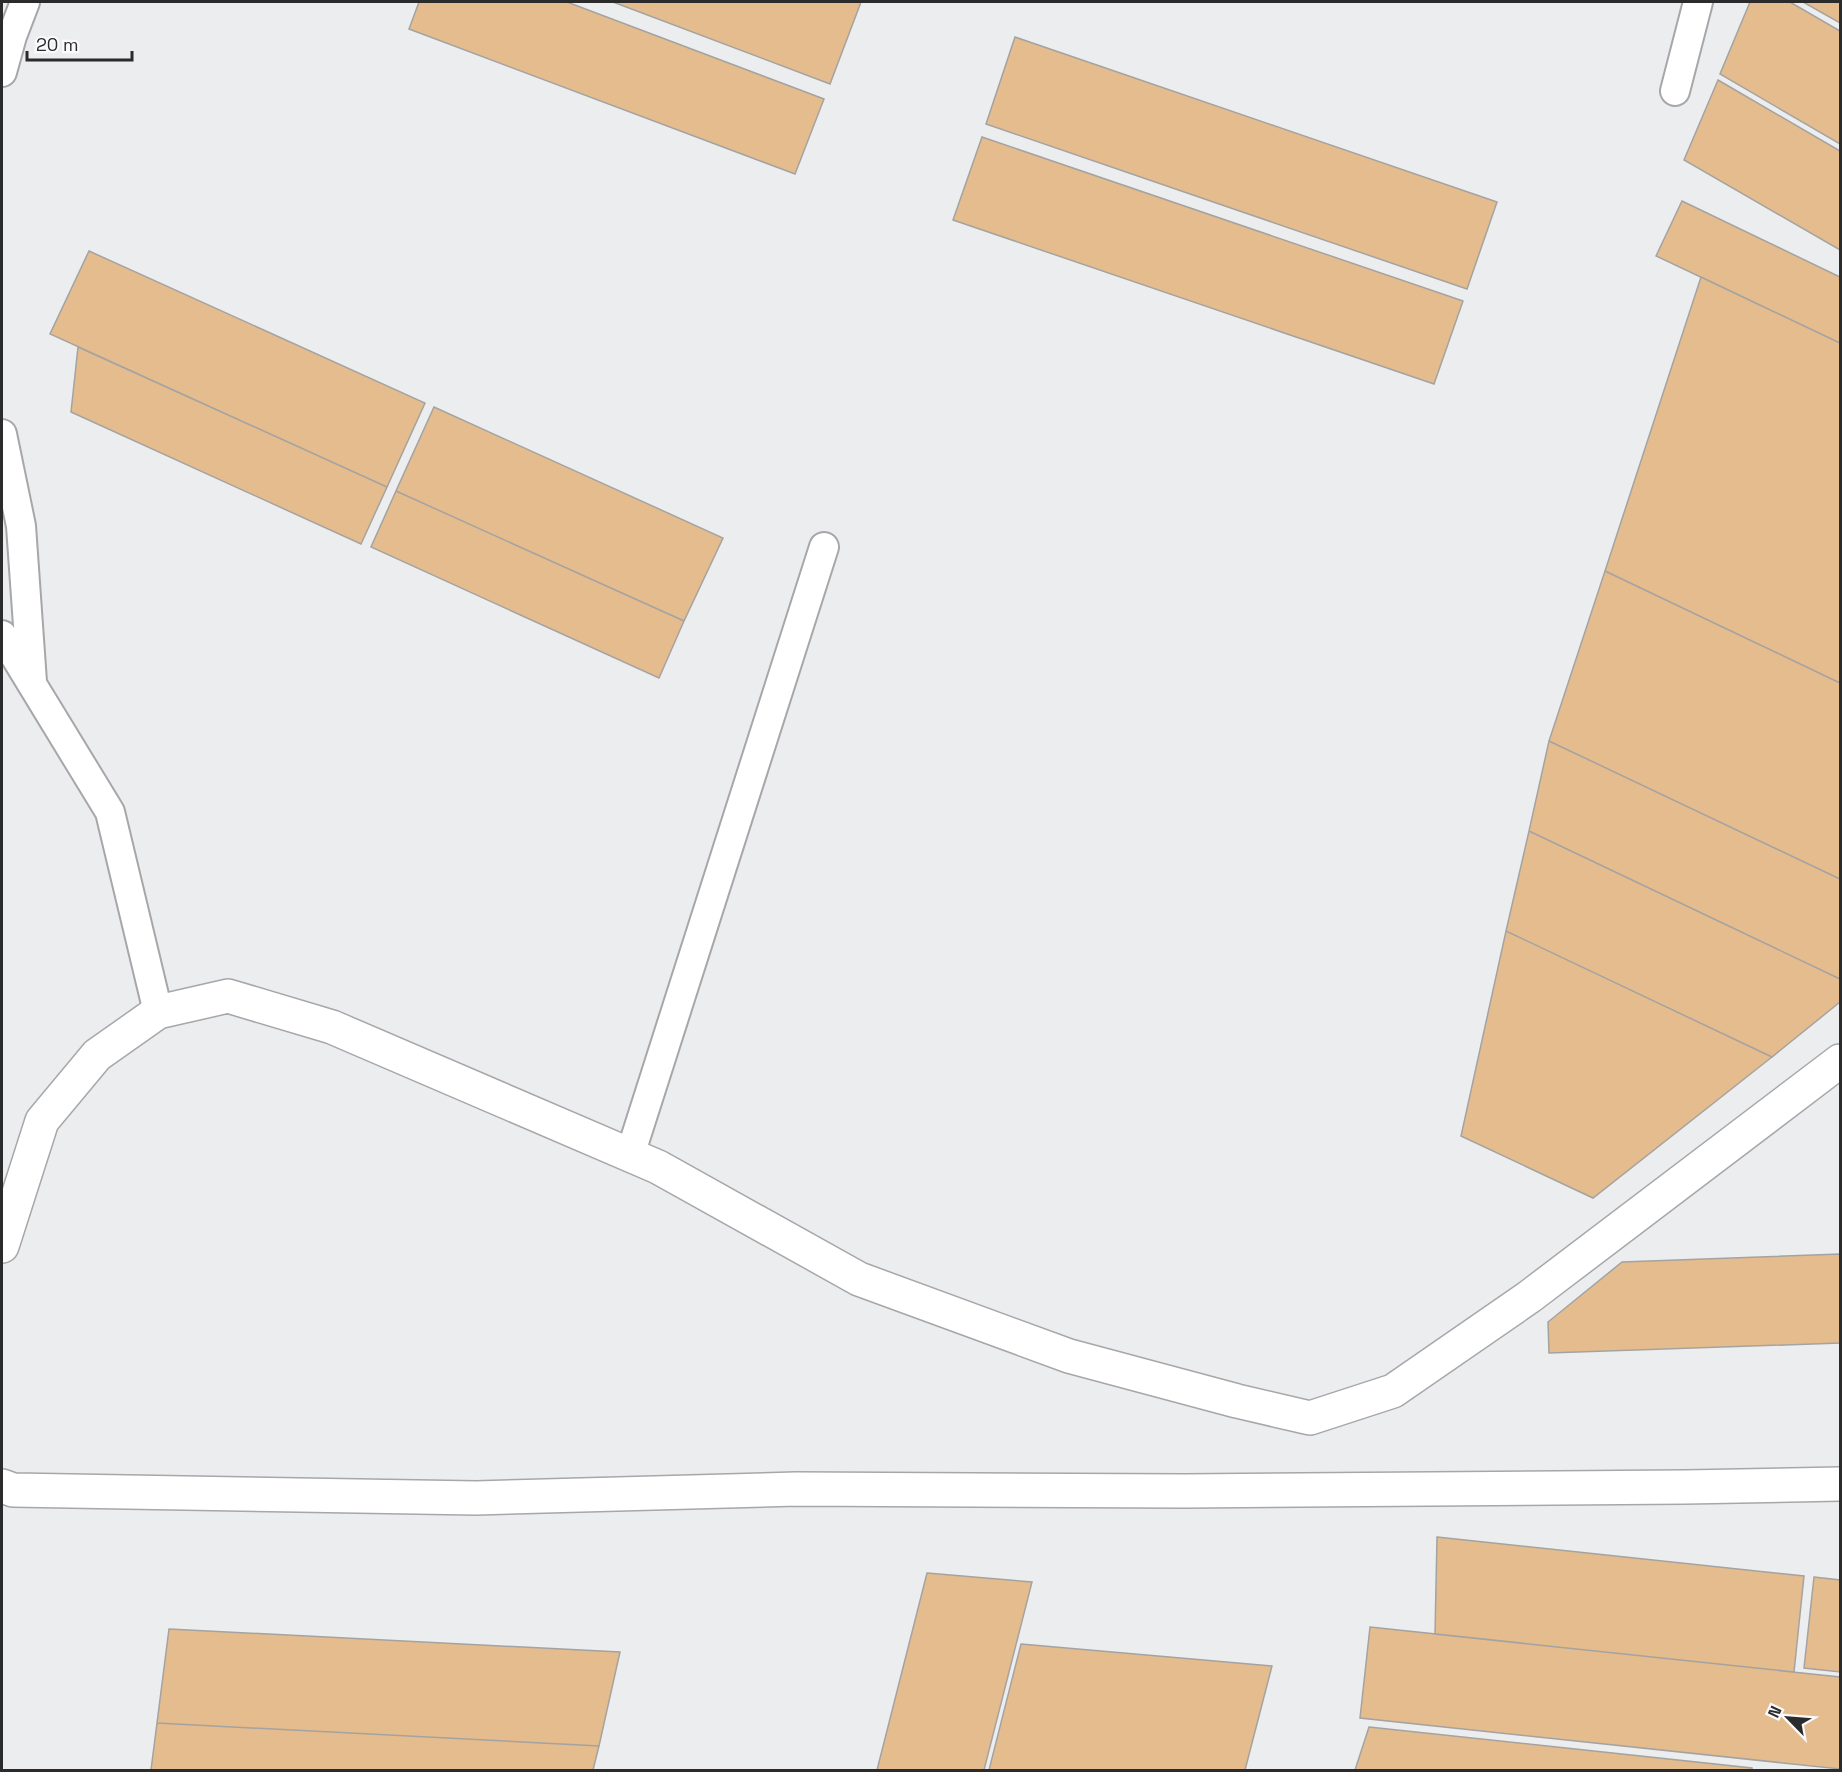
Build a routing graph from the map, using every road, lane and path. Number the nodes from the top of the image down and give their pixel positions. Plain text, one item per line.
1 (25, 2) edge
2 (1698, 2) edge
3 (2, 72) edge
4 (1675, 91) dead end
5 (2, 434) edge
6 (824, 547) dead end
7 (2, 635) edge
8 (33, 687) junction
9 (159, 1012) junction
10 (1840, 1061) edge
11 (630, 1155) junction
12 (2, 1246) edge
13 (1840, 1484) edge
14 (2, 1486) edge

1 - 3 street
2 - 4 street
5 - 8 street
6 - 11 street
7 - 8 street
8 - 9 street
9 - 11 street
9 - 12 street
10 - 11 street
13 - 14 street

